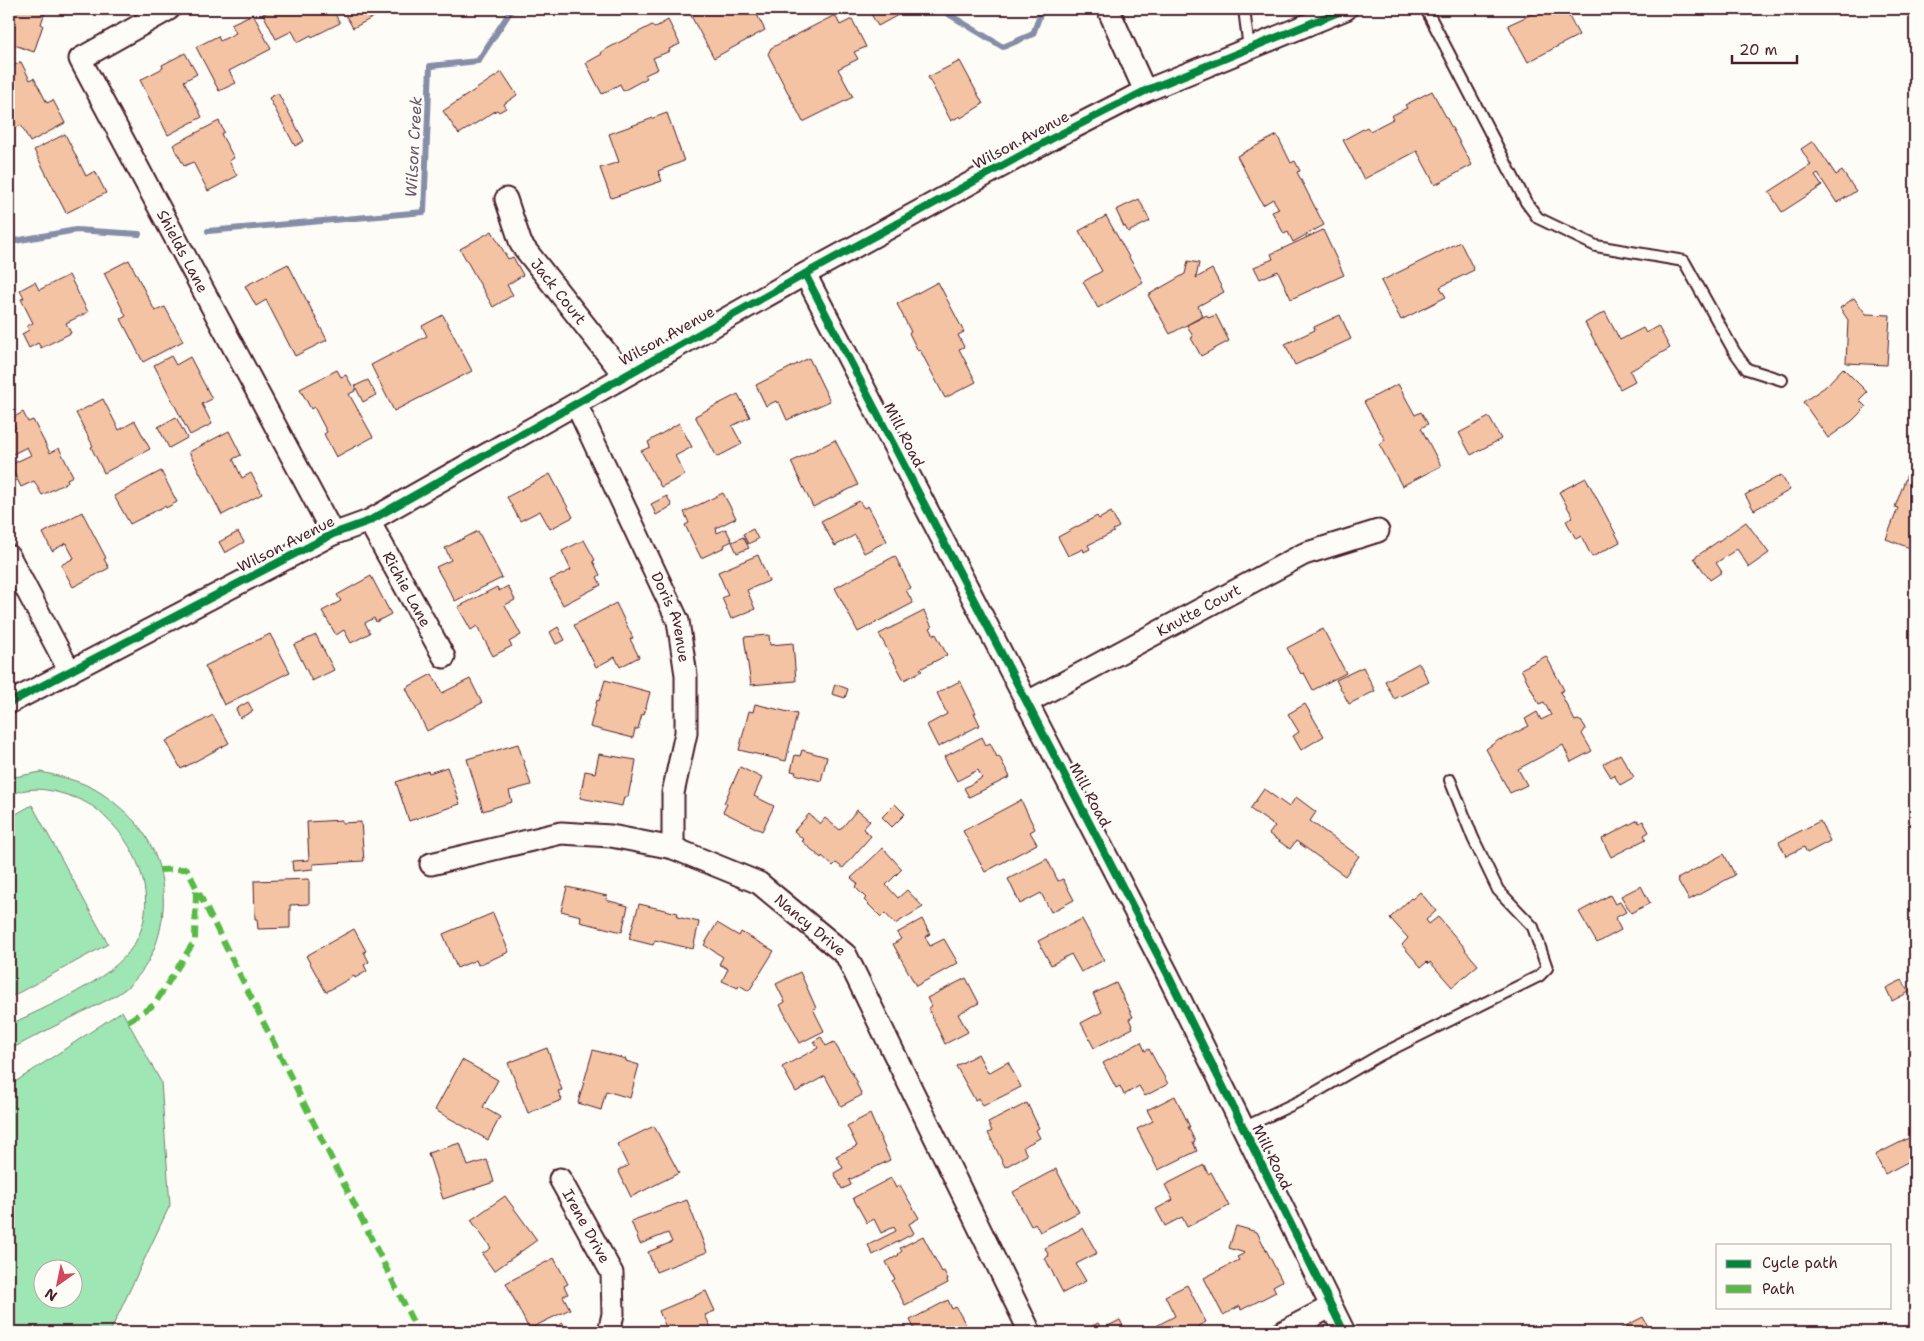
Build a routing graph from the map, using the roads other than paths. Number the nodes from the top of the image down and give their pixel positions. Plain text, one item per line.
1 (169, 9) edge
2 (1108, 9) edge
3 (1244, 9) edge
4 (1346, 9) edge
5 (1426, 9) edge
6 (1249, 49) junction
7 (1145, 91) junction
8 (506, 199) dead end
9 (805, 274) junction
10 (624, 375) junction
11 (1782, 380) dead end
12 (576, 404) junction
13 (369, 521) junction
14 (1378, 531) dead end
15 (333, 534) junction
16 (9, 556) edge
17 (444, 657) dead end
18 (70, 672) junction
19 (9, 703) edge
20 (1026, 703) junction
21 (1450, 780) dead end
22 (673, 848) junction
23 (431, 864) dead end
24 (1243, 1128) junction
25 (560, 1178) dead end
26 (1330, 1306) junction
27 (609, 1332) edge
28 (1030, 1332) edge
29 (1282, 1332) edge
30 (1344, 1332) edge

1 - 15 street, Shields Lane
2 - 7 street
3 - 6 lane
4 - 6 street, Wilson Avenue
5 - 11 lane
6 - 7 street, Wilson Avenue
7 - 9 street, Wilson Avenue
8 - 10 street, Jack Court
9 - 10 street, Wilson Avenue
9 - 20 street, Mill Road
10 - 12 street, Wilson Avenue
12 - 13 street, Wilson Avenue
12 - 22 street, Doris Avenue
13 - 15 street, Wilson Avenue
13 - 17 street, Richie Lane
14 - 20 street, Knutte Court
15 - 18 street, Wilson Avenue
16 - 18 street
18 - 19 street, Wilson Avenue
20 - 24 street, Mill Road
21 - 24 lane
22 - 23 street, Nancy Drive
22 - 28 street, Nancy Drive
24 - 26 street, Mill Road
25 - 27 street, Irene Drive
26 - 29 street
26 - 30 street, Mill Road

